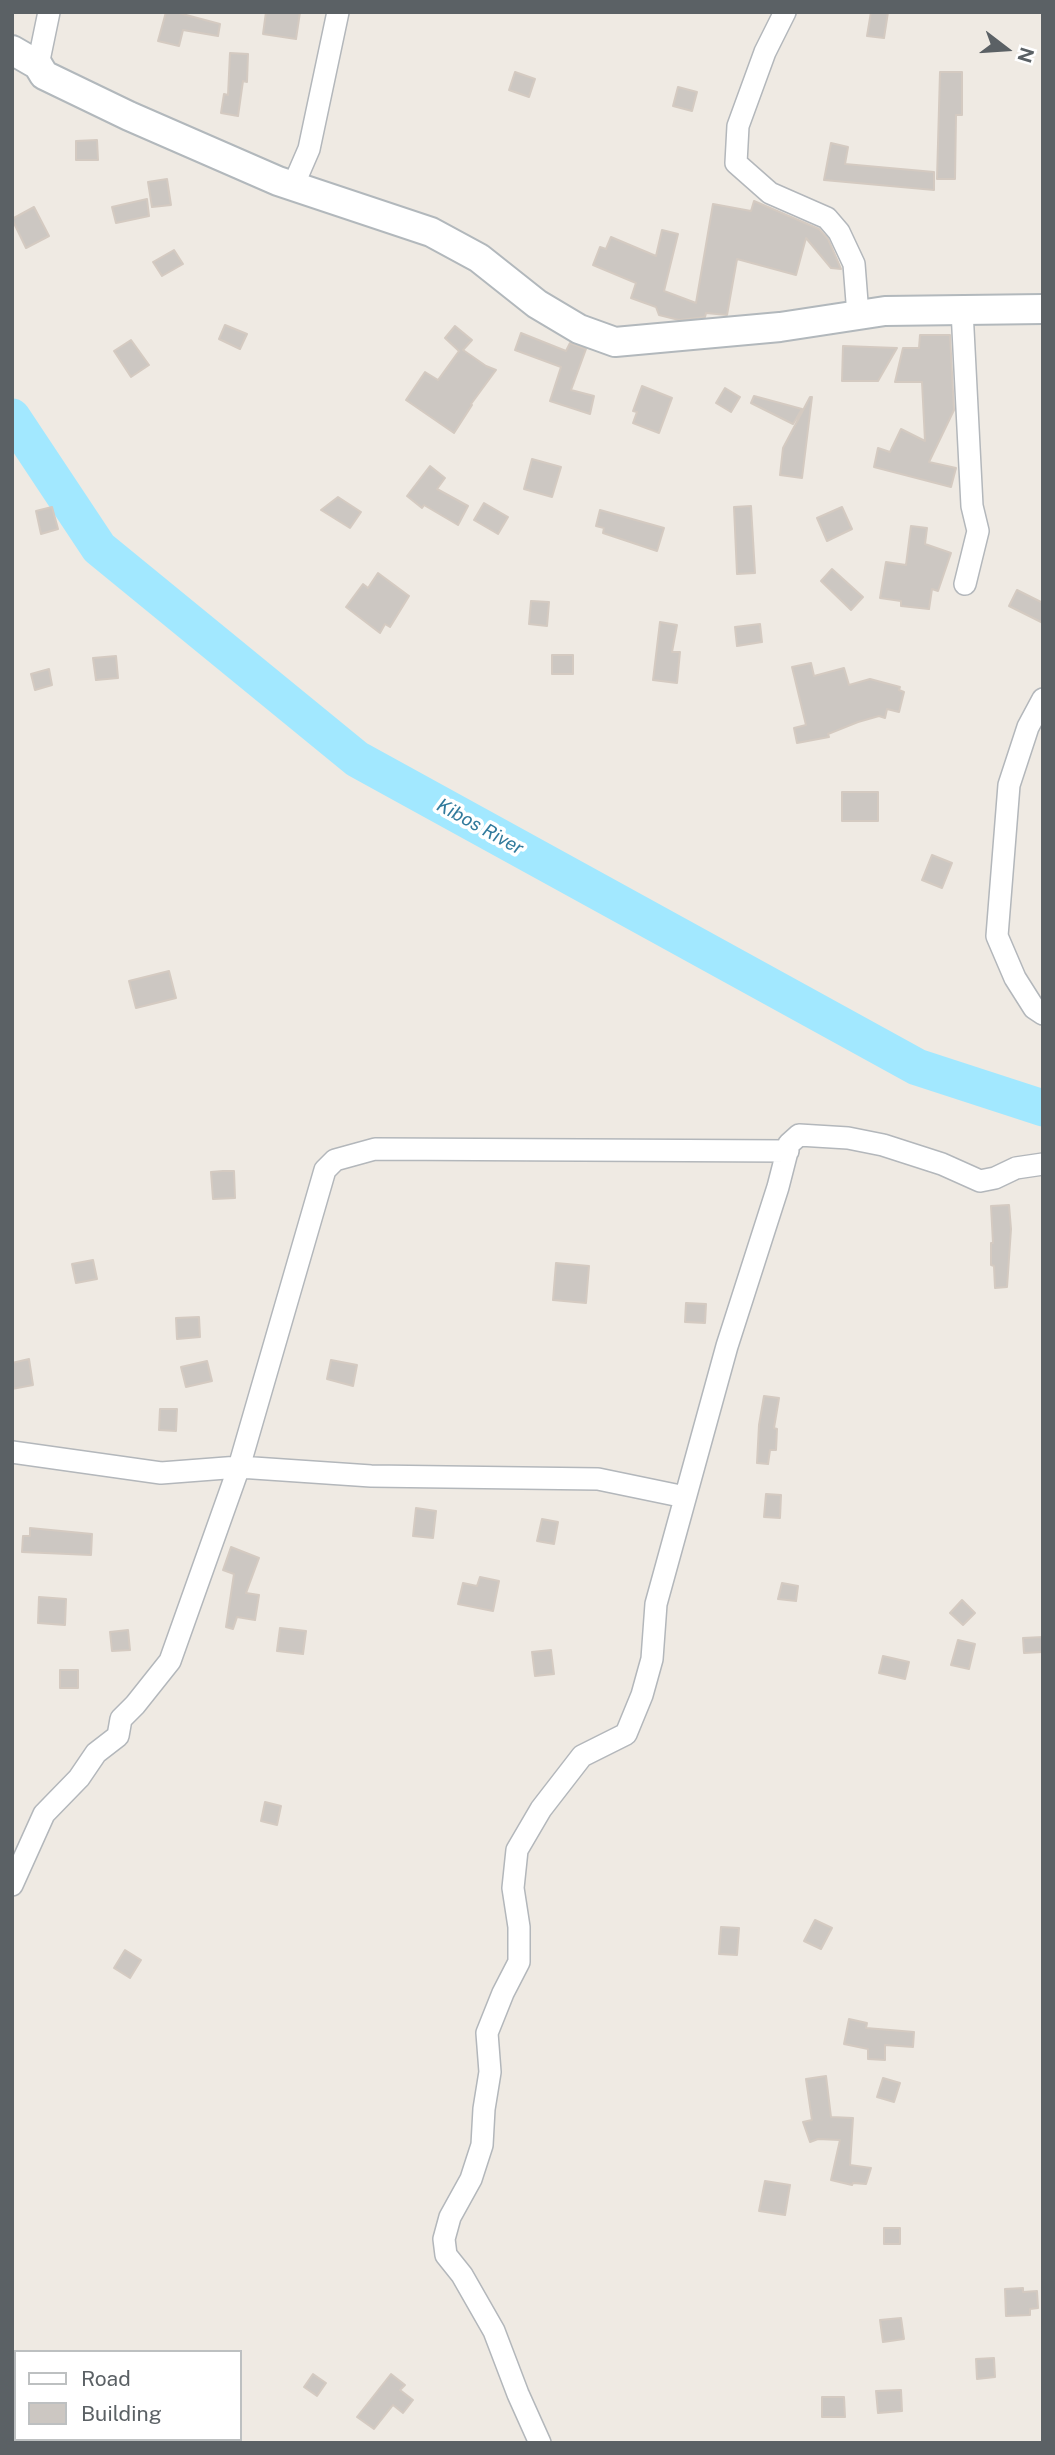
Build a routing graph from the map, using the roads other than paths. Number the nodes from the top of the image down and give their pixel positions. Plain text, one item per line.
1 (49, 12) edge
2 (338, 12) edge
3 (785, 12) edge
4 (12, 50) edge
5 (38, 65) junction
6 (293, 186) junction
7 (1043, 309) edge
8 (962, 310) junction
9 (858, 315) junction
10 (965, 584) dead end
11 (1043, 699) edge
12 (1043, 1014) edge
13 (788, 1151) junction
14 (1043, 1164) edge
15 (12, 1452) edge
16 (239, 1467) junction
17 (685, 1497) junction
18 (12, 1885) edge
19 (540, 2443) edge

1 - 5 street
2 - 6 street
3 - 9 street
4 - 5 main road
5 - 6 main road
6 - 9 main road
7 - 8 main road
8 - 9 main road
8 - 10 street
11 - 12 street
13 - 14 street
13 - 16 street
13 - 17 street
15 - 16 street
16 - 17 street
16 - 18 street
17 - 19 street

